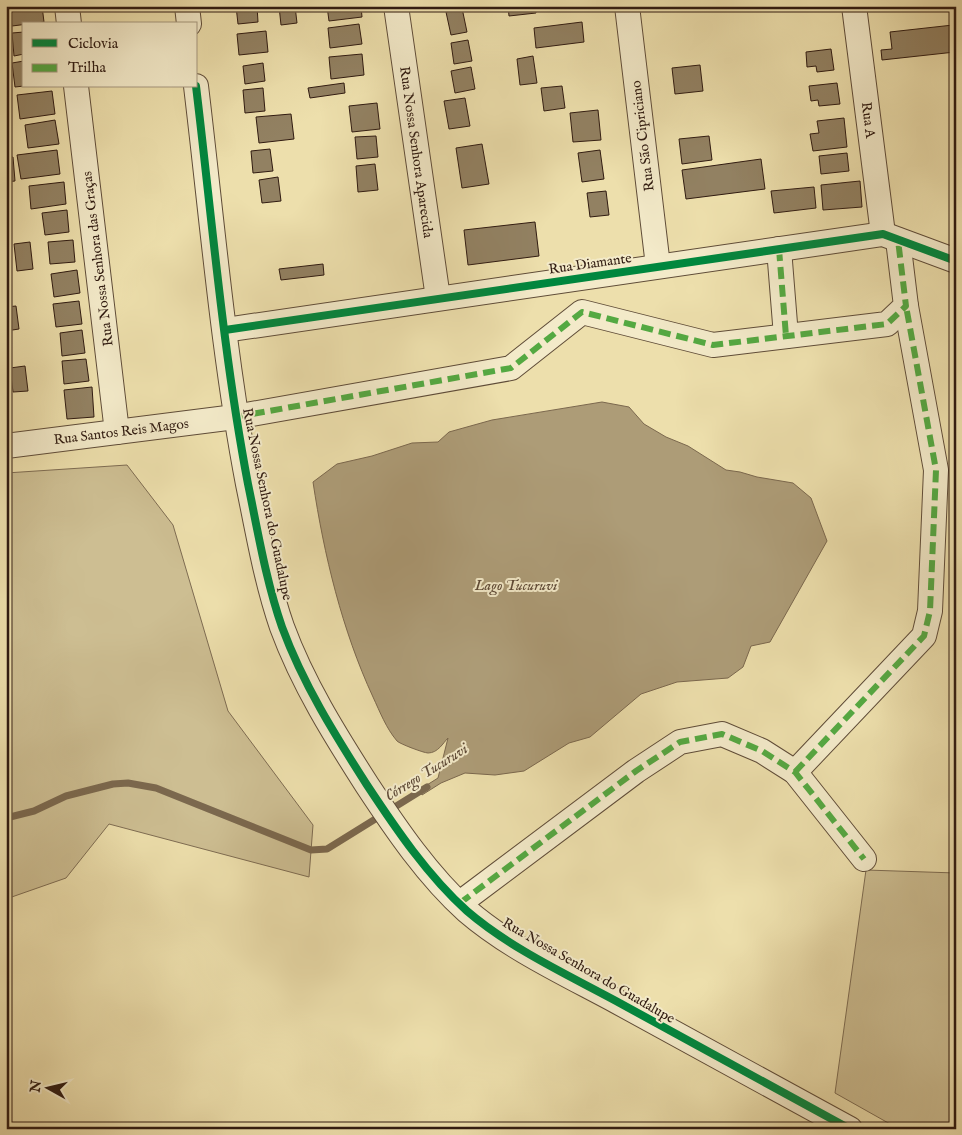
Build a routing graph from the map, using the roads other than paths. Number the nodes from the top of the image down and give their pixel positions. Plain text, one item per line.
1 (67, 6) edge
2 (187, 6) edge
3 (396, 6) edge
4 (627, 6) edge
5 (854, 6) edge
6 (69, 22) edge
7 (189, 22) edge
8 (76, 88) edge
9 (196, 88) edge
10 (891, 237) junction
11 (779, 249) junction
12 (956, 261) edge
13 (658, 266) junction
14 (438, 298) junction
15 (906, 306) junction
16 (225, 330) junction
17 (786, 336) junction
18 (235, 417) junction
19 (117, 432) junction
20 (6, 446) edge
21 (795, 772) junction
22 (864, 860) dead end
23 (460, 904) junction
24 (850, 1129) edge

1 - 6 street
2 - 7 street
3 - 14 street, Rua Nossa Senhora Aparecida
4 - 13 street, Rua São Cipriciano
5 - 10 street, Rua A
8 - 19 street, Rua Nossa Senhora das Graças
9 - 16 street, Rua Nossa Senhora do Guadalupe
10 - 11 street, Rua Diamante
10 - 12 street, Rua Diamante
10 - 15 street, Rua A
11 - 13 street, Rua Diamante
11 - 17 street
13 - 14 street, Rua Diamante
14 - 16 street, Rua Diamante
15 - 17 street
15 - 21 street, Rua A
16 - 18 street, Rua Nossa Senhora do Guadalupe
17 - 18 street, Rua Santos Reis Magos
18 - 19 street, Rua Santos Reis Magos
18 - 23 street, Rua Nossa Senhora do Guadalupe
19 - 20 street, Rua Santos Reis Magos
21 - 22 street
21 - 23 street
23 - 24 street, Rua Nossa Senhora do Guadalupe

